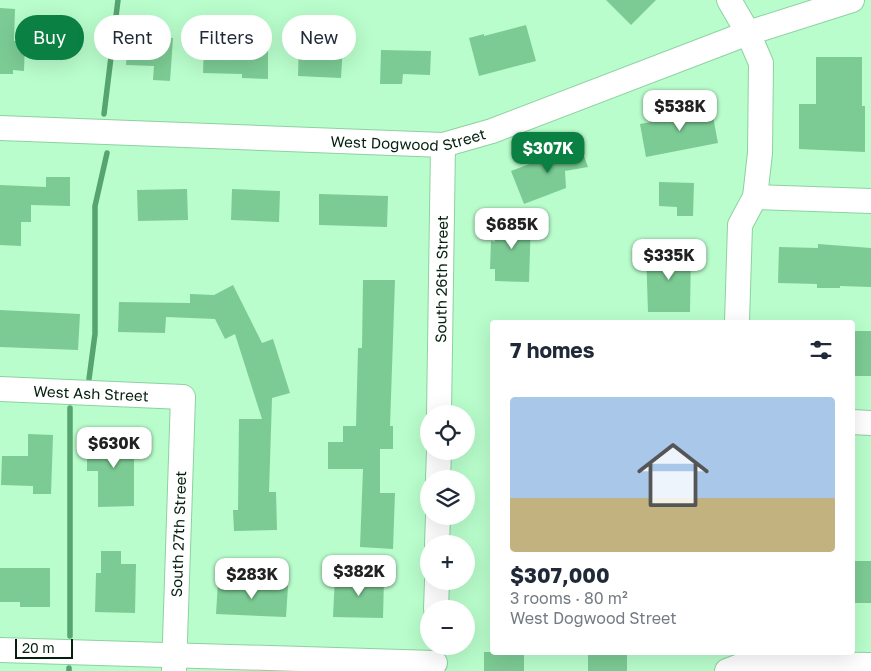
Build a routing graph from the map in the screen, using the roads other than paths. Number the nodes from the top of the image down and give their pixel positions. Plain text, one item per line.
1 (729, 0) edge
2 (852, 0) edge
3 (748, 33) junction
4 (0, 128) edge
5 (443, 144) junction
6 (755, 197) junction
7 (871, 201) edge
8 (737, 320) edge
9 (0, 389) edge
10 (182, 397) joint
11 (439, 405) edge
12 (855, 422) edge
13 (871, 423) edge
14 (0, 650) edge
15 (435, 660) edge
16 (174, 664) edge
17 (871, 666) edge
18 (737, 667) edge

1 - 3 street
2 - 3 street, West Dogwood Street
3 - 5 street, West Dogwood Street
3 - 6 street
4 - 5 street, West Dogwood Street
5 - 11 street, South 26th Street
6 - 7 street
6 - 8 street
9 - 10 street, West Ash Street
10 - 16 street, South 27th Street
12 - 13 street
14 - 16 street
15 - 16 street
17 - 18 street

